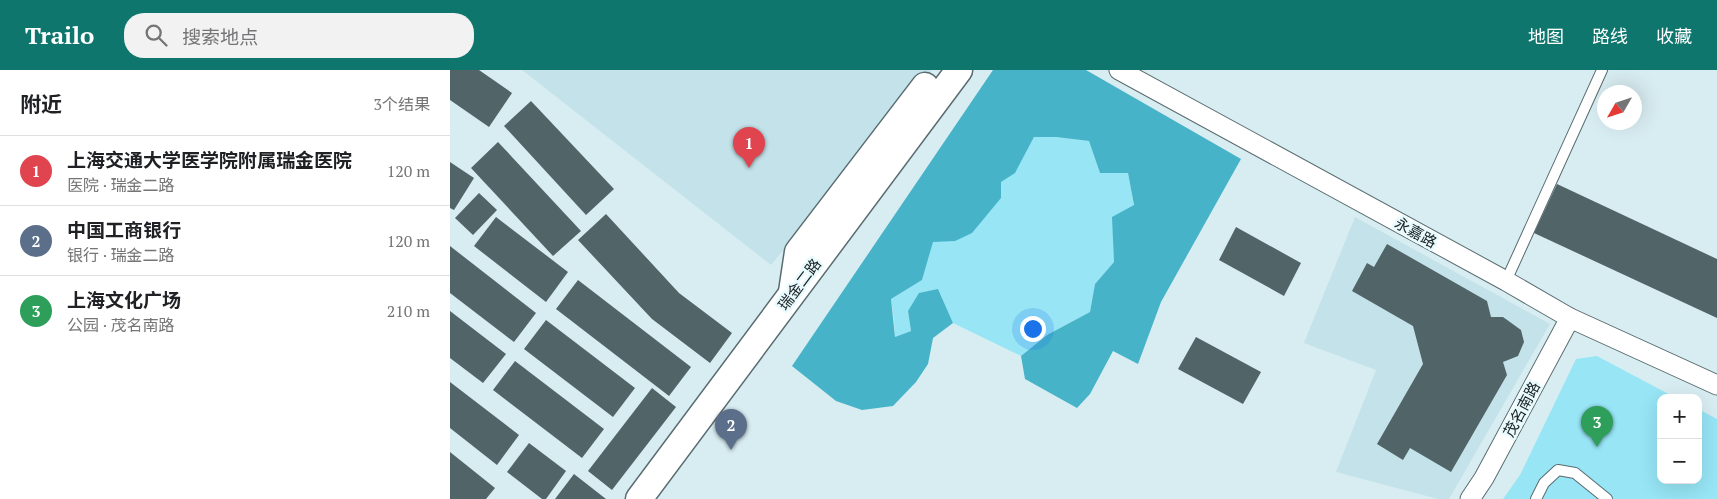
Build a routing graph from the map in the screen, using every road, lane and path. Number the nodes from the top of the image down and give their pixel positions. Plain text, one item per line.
1 (937, 70) edge
2 (959, 70) edge
3 (1119, 70) edge
4 (1602, 70) edge
5 (1506, 281) junction
6 (791, 295) junction
7 (1570, 318) junction
8 (1717, 385) edge
9 (639, 499) edge
10 (1470, 499) edge
11 (1536, 499) edge
12 (1607, 499) edge

1 - 6 main road
2 - 6 main road, 瑞金二路
3 - 5 street, 永嘉路
4 - 5 lane
5 - 7 street, 永嘉路
6 - 9 main road, 瑞金二路
7 - 8 street, 永嘉路
7 - 10 street, 茂名南路
11 - 12 lane

